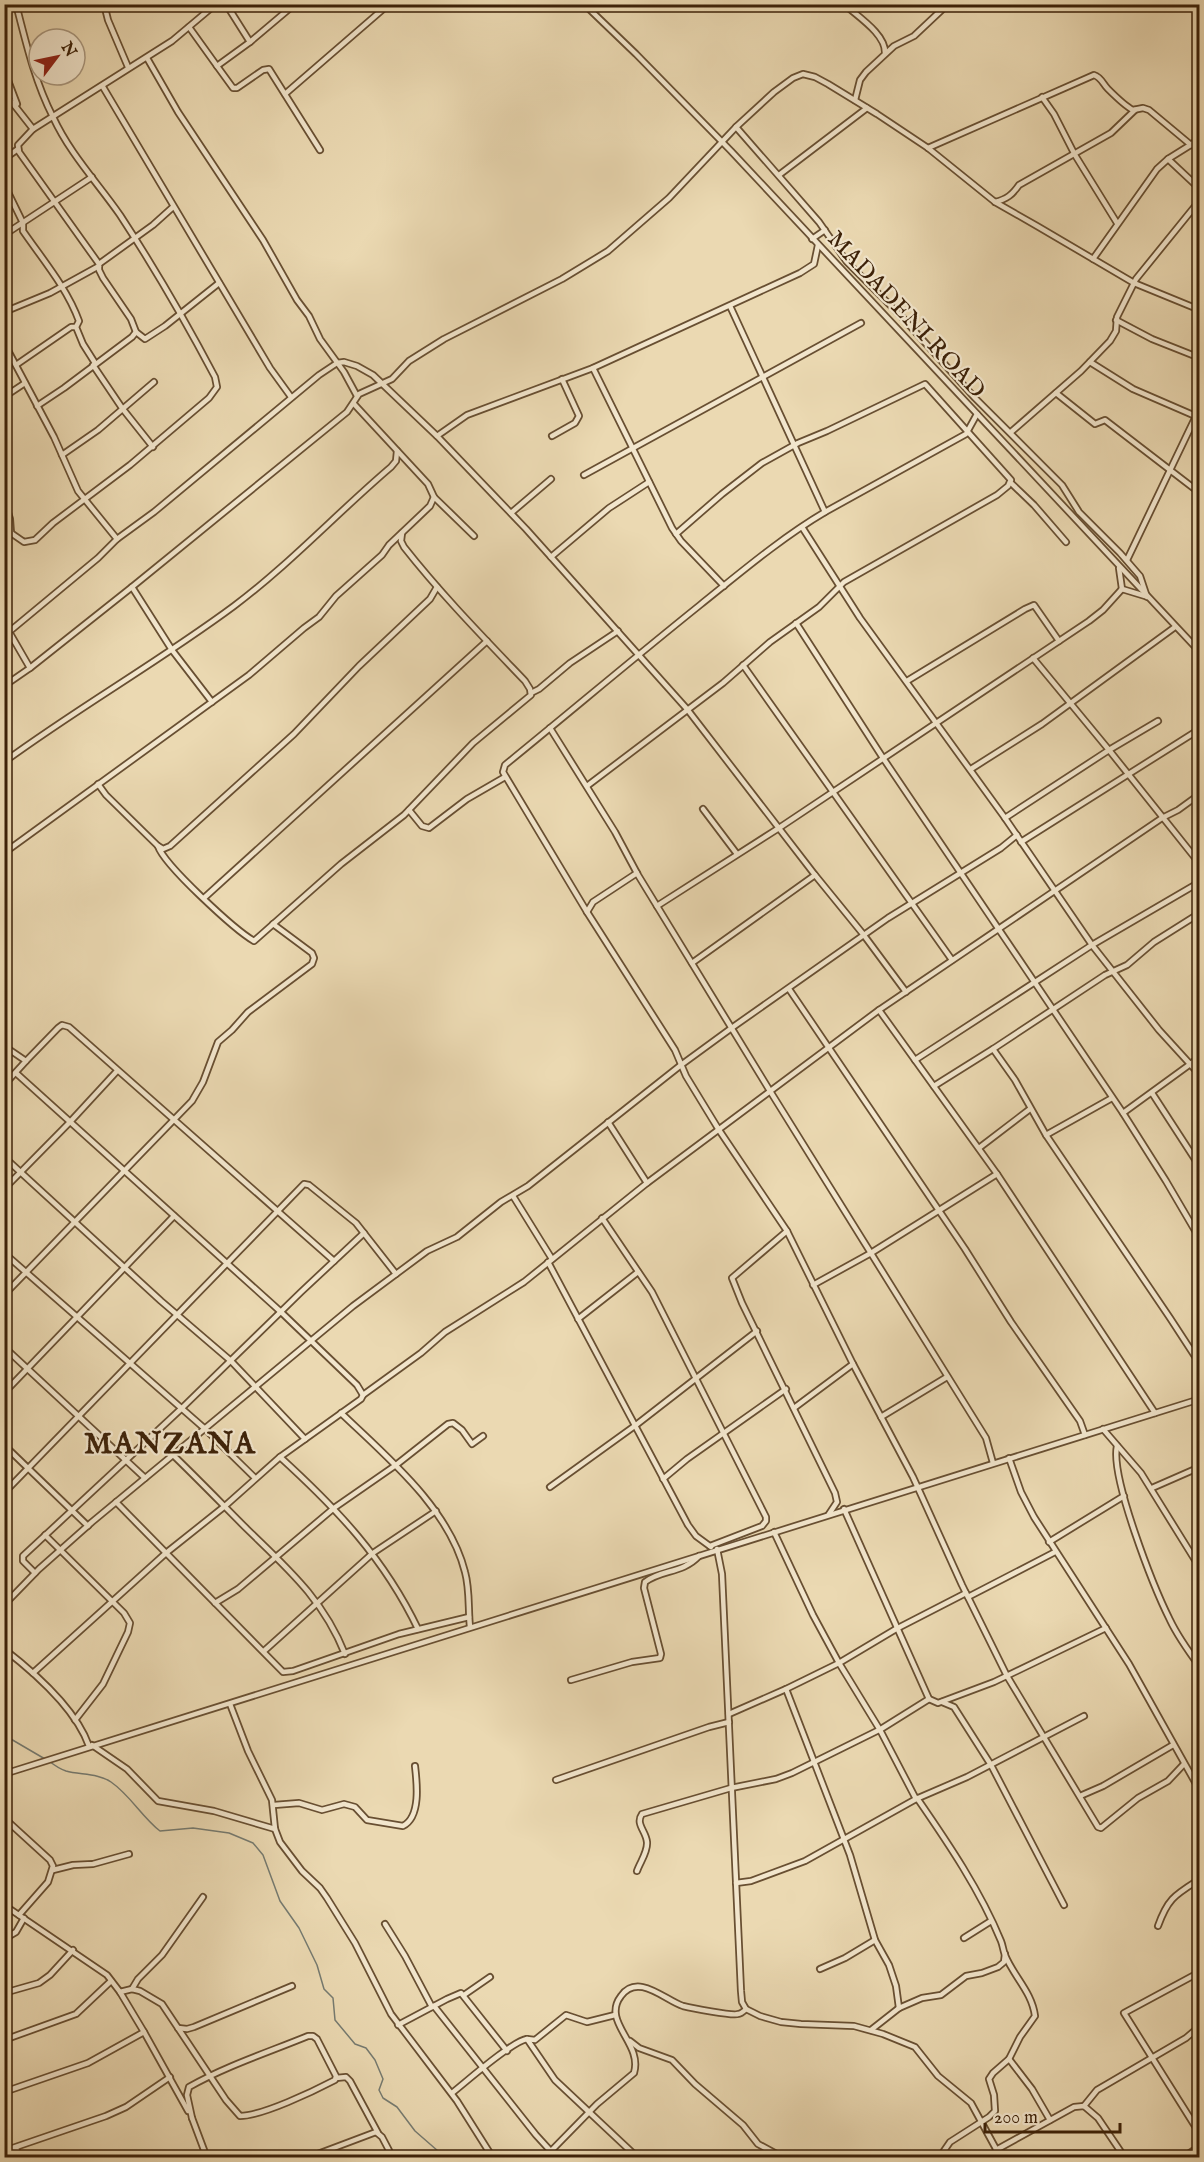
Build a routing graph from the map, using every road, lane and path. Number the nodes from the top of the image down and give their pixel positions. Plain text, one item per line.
1 (16, 4) edge
2 (104, 4) edge
3 (216, 4) edge
4 (226, 4) edge
5 (295, 4) edge
6 (389, 4) edge
7 (584, 4) edge
8 (844, 4) edge
9 (948, 4) edge
10 (189, 27) junction
11 (250, 42) junction
12 (885, 54) junction
13 (147, 58) junction
14 (217, 66) junction
15 (128, 67) junction
16 (4, 70) edge
17 (103, 87) junction
18 (4, 92) edge
19 (285, 94) junction
20 (1042, 97) junction
21 (855, 100) junction
22 (867, 108) junction
23 (19, 109) junction
24 (1135, 110) junction
25 (52, 117) junction
26 (736, 127) junction
27 (33, 129) junction
28 (1199, 139) edge
29 (723, 143) junction
30 (1191, 145) junction
31 (928, 148) junction
32 (18, 149) junction
33 (320, 150) dead end
34 (1075, 155) junction
35 (4, 159) edge
36 (1168, 159) junction
37 (779, 175) junction
38 (92, 177) junction
39 (4, 184) edge
40 (1200, 189) edge
41 (1200, 200) edge
42 (55, 202) junction
43 (995, 202) junction
44 (173, 207) junction
45 (23, 223) junction
46 (1117, 223) junction
47 (825, 230) junction
48 (4, 235) edge
49 (134, 239) junction
50 (812, 239) junction
51 (818, 245) junction
52 (1093, 259) junction
53 (99, 265) junction
54 (219, 283) junction
55 (1134, 283) junction
56 (62, 287) junction
57 (730, 306) junction
58 (1200, 310) edge
59 (4, 312) edge
60 (180, 313) junction
61 (1116, 320) junction
62 (861, 323) dead end
63 (76, 327) junction
64 (136, 332) junction
65 (4, 343) edge
66 (1200, 358) edge
67 (1090, 362) junction
68 (337, 363) junction
69 (94, 364) junction
70 (16, 365) junction
71 (593, 368) junction
72 (762, 377) junction
73 (562, 379) junction
74 (154, 382) dead end
75 (25, 383) junction
76 (384, 384) junction
77 (1056, 393) junction
78 (357, 396) junction
79 (4, 397) edge
80 (291, 397) junction
81 (354, 404) junction
82 (37, 406) junction
83 (122, 408) junction
84 (977, 414) junction
85 (1198, 417) edge
86 (968, 432) junction
87 (1011, 432) junction
88 (436, 436) junction
89 (552, 436) dead end
90 (794, 446) junction
91 (153, 447) junction
92 (633, 449) junction
93 (397, 451) junction
94 (63, 455) junction
95 (1171, 470) junction
96 (584, 475) dead end
97 (551, 478) dead end
98 (649, 482) junction
99 (1010, 482) junction
100 (1200, 493) edge
101 (434, 497) junction
102 (4, 500) edge
103 (84, 500) junction
104 (825, 512) junction
105 (511, 513) junction
106 (802, 526) junction
107 (8, 532) edge
108 (402, 533) junction
109 (676, 534) junction
110 (474, 536) dead end
111 (117, 539) junction
112 (1066, 542) dead end
113 (551, 557) junction
114 (1127, 560) junction
115 (1118, 566) junction
116 (723, 586) junction
117 (132, 587) junction
118 (436, 587) junction
119 (840, 587) junction
120 (1122, 589) junction
121 (1147, 597) junction
122 (4, 623) edge
123 (796, 623) junction
124 (1175, 627) junction
125 (10, 631) junction
126 (618, 631) junction
127 (487, 641) junction
128 (1059, 641) junction
129 (172, 650) junction
130 (1200, 652) edge
131 (639, 655) junction
132 (1033, 657) junction
133 (743, 665) junction
134 (30, 668) junction
135 (907, 681) junction
136 (4, 686) edge
137 (531, 693) junction
138 (212, 702) junction
139 (1069, 702) junction
140 (687, 709) junction
141 (936, 721) junction
142 (1158, 721) dead end
143 (550, 729) junction
144 (1200, 729) edge
145 (1109, 750) junction
146 (883, 758) junction
147 (4, 762) edge
148 (971, 770) junction
149 (1127, 773) junction
150 (505, 777) junction
151 (98, 784) junction
152 (586, 786) junction
153 (832, 791) junction
154 (1200, 794) edge
155 (703, 809) dead end
156 (409, 810) junction
157 (1005, 818) junction
158 (1162, 818) junction
159 (779, 828) junction
160 (1017, 835) junction
161 (1021, 842) junction
162 (158, 846) junction
163 (4, 853) edge
164 (737, 854) junction
165 (1200, 864) edge
166 (961, 872) junction
167 (637, 873) junction
168 (815, 875) junction
169 (1200, 882) edge
170 (1054, 891) junction
171 (204, 898) junction
172 (910, 903) junction
173 (657, 906) junction
174 (587, 912) junction
175 (1200, 913) edge
176 (273, 924) junction
177 (997, 928) junction
178 (863, 934) junction
179 (1092, 945) junction
180 (952, 960) junction
181 (692, 963) junction
182 (1112, 972) junction
183 (1035, 983) junction
184 (789, 989) junction
185 (906, 992) junction
186 (879, 1010) junction
187 (1053, 1011) junction
188 (733, 1027) junction
189 (4, 1046) edge
190 (829, 1048) junction
191 (993, 1049) junction
192 (1200, 1057) edge
193 (26, 1060) junction
194 (915, 1060) junction
195 (1190, 1064) junction
196 (681, 1065) junction
197 (117, 1071) junction
198 (16, 1073) junction
199 (1200, 1075) edge
200 (4, 1085) edge
201 (934, 1086) junction
202 (770, 1091) junction
203 (1152, 1093) junction
204 (1112, 1098) junction
205 (1030, 1109) junction
206 (1123, 1113) junction
207 (173, 1120) junction
208 (70, 1122) junction
209 (608, 1122) junction
210 (719, 1130) junction
211 (1046, 1135) junction
212 (979, 1148) junction
213 (4, 1157) edge
214 (1200, 1167) edge
215 (124, 1171) junction
216 (21, 1172) junction
217 (997, 1174) junction
218 (647, 1183) junction
219 (4, 1189) edge
220 (513, 1196) junction
221 (938, 1210) junction
222 (277, 1212) junction
223 (174, 1216) junction
224 (602, 1218) junction
225 (75, 1223) junction
226 (787, 1231) junction
227 (364, 1233) junction
228 (1200, 1239) edge
229 (4, 1253) edge
230 (871, 1253) junction
231 (334, 1261) junction
232 (550, 1261) junction
233 (227, 1263) junction
234 (124, 1267) junction
235 (26, 1272) junction
236 (638, 1272) junction
237 (396, 1274) junction
238 (813, 1285) junction
239 (4, 1295) edge
240 (282, 1312) junction
241 (177, 1314) junction
242 (79, 1317) junction
243 (578, 1319) junction
244 (757, 1331) junction
245 (313, 1341) junction
246 (4, 1347) edge
247 (231, 1361) junction
248 (131, 1363) junction
249 (853, 1364) junction
250 (1200, 1364) edge
251 (28, 1368) junction
252 (946, 1377) junction
253 (696, 1378) junction
254 (257, 1386) junction
255 (786, 1389) junction
256 (4, 1393) edge
257 (363, 1395) junction
258 (1200, 1399) edge
259 (182, 1408) junction
260 (794, 1408) junction
261 (341, 1413) junction
262 (1155, 1413) junction
263 (79, 1415) junction
264 (881, 1417) junction
265 (636, 1425) junction
266 (204, 1428) junction
267 (1103, 1429) junction
268 (724, 1433) junction
269 (1086, 1435) junction
270 (483, 1436) dead end
271 (305, 1439) junction
272 (4, 1445) edge
273 (1117, 1446) junction
274 (172, 1454) junction
275 (279, 1457) junction
276 (1009, 1458) junction
277 (126, 1460) junction
278 (993, 1463) junction
279 (396, 1465) junction
280 (28, 1467) junction
281 (1200, 1467) edge
282 (145, 1478) junction
283 (255, 1478) junction
284 (663, 1479) junction
285 (550, 1487) dead end
286 (917, 1488) junction
287 (1152, 1488) junction
288 (4, 1493) edge
289 (1124, 1496) junction
290 (116, 1502) junction
291 (225, 1506) junction
292 (334, 1508) junction
293 (844, 1509) junction
294 (72, 1510) junction
295 (436, 1511) junction
296 (829, 1514) junction
297 (88, 1526) junction
298 (774, 1532) junction
299 (45, 1535) junction
300 (1049, 1542) junction
301 (714, 1548) junction
302 (59, 1551) junction
303 (1055, 1552) junction
304 (166, 1553) junction
305 (373, 1553) junction
306 (699, 1555) junction
307 (277, 1556) junction
308 (1200, 1568) edge
309 (35, 1573) junction
310 (967, 1595) junction
311 (111, 1603) junction
312 (215, 1603) junction
313 (319, 1603) junction
314 (4, 1605) edge
315 (469, 1617) junction
316 (470, 1628) junction
317 (1106, 1628) junction
318 (418, 1629) junction
319 (896, 1629) junction
320 (4, 1649) edge
321 (264, 1651) junction
322 (345, 1654) junction
323 (839, 1663) junction
324 (1200, 1667) edge
325 (33, 1672) junction
326 (1007, 1676) junction
327 (571, 1680) dead end
328 (786, 1689) junction
329 (929, 1699) junction
330 (942, 1701) junction
331 (230, 1704) junction
332 (729, 1714) junction
333 (1084, 1716) dead end
334 (75, 1720) junction
335 (729, 1722) junction
336 (880, 1730) junction
337 (1043, 1738) junction
338 (1173, 1745) junction
339 (90, 1746) junction
340 (813, 1763) junction
341 (1184, 1764) junction
342 (991, 1765) junction
343 (415, 1766) dead end
344 (4, 1774) edge
345 (556, 1780) dead end
346 (731, 1788) junction
347 (1200, 1791) edge
348 (1080, 1796) junction
349 (917, 1799) junction
350 (274, 1805) junction
351 (4, 1818) edge
352 (275, 1829) junction
353 (843, 1840) junction
354 (129, 1854) dead end
355 (53, 1869) junction
356 (636, 1871) dead end
357 (1200, 1879) edge
358 (736, 1883) junction
359 (203, 1897) dead end
360 (4, 1905) edge
361 (1064, 1905) dead end
362 (22, 1917) junction
363 (991, 1921) junction
364 (385, 1924) dead end
365 (1158, 1926) dead end
366 (964, 1938) dead end
367 (4, 1939) edge
368 (876, 1940) junction
369 (73, 1950) junction
370 (1005, 1954) junction
371 (820, 1969) dead end
372 (1200, 1972) edge
373 (490, 1977) dead end
374 (111, 1981) junction
375 (292, 1986) dead end
376 (132, 1989) junction
377 (120, 1992) junction
378 (4, 1993) edge
379 (464, 1995) junction
380 (433, 2006) junction
381 (900, 2008) junction
382 (746, 2009) junction
383 (615, 2016) junction
384 (398, 2025) junction
385 (1200, 2026) edge
386 (178, 2028) junction
387 (872, 2030) junction
388 (144, 2032) junction
389 (626, 2037) junction
390 (527, 2039) junction
391 (4, 2040) edge
392 (507, 2051) junction
393 (1151, 2057) junction
394 (1009, 2059) junction
395 (484, 2068) junction
396 (211, 2076) junction
397 (170, 2078) junction
398 (336, 2078) junction
399 (4, 2092) edge
400 (452, 2093) junction
401 (1084, 2106) junction
402 (589, 2112) junction
403 (1200, 2116) edge
404 (192, 2118) junction
405 (1050, 2120) junction
406 (1192, 2121) junction
407 (981, 2122) junction
408 (378, 2133) junction
409 (1200, 2134) edge
410 (1200, 2146) edge
411 (16, 2148) junction
412 (996, 2150) junction
413 (4, 2151) edge
414 (551, 2151) junction
415 (19, 2157) edge
416 (207, 2157) edge
417 (307, 2157) edge
418 (393, 2157) edge
419 (493, 2157) edge
420 (557, 2157) edge
421 (638, 2157) edge
422 (784, 2157) edge
423 (939, 2157) edge
424 (1001, 2157) edge
425 (1125, 2157) edge
426 (1182, 2157) edge

1 - 25 street
2 - 15 street
3 - 10 street
4 - 11 street
5 - 11 street
6 - 19 street
7 - 29 street, MADADENI ROAD
8 - 12 street
9 - 12 street
10 - 13 street
10 - 14 street
11 - 14 street
12 - 21 street
13 - 15 street
13 - 68 street
14 - 19 street
15 - 17 street
16 - 23 street
17 - 25 street
17 - 44 street
18 - 23 street
19 - 33 street
20 - 24 street
20 - 31 street
20 - 34 street
21 - 22 street
21 - 26 street
22 - 31 street
22 - 37 street
23 - 27 street
24 - 30 street
24 - 34 street
25 - 27 street
25 - 38 street
26 - 29 street
26 - 37 street
27 - 32 street
28 - 30 street
29 - 50 street, MADADENI ROAD
29 - 76 street
30 - 36 street
31 - 43 street
32 - 35 street
32 - 42 street
34 - 43 street
34 - 46 street
36 - 40 street
36 - 46 street
37 - 47 street
38 - 42 street
38 - 49 street
39 - 45 street
41 - 55 street
42 - 45 street
42 - 53 street
43 - 52 street
44 - 49 street
44 - 54 street
45 - 48 street
45 - 56 street
46 - 52 street
47 - 50 street
47 - 87 street
49 - 53 street
49 - 60 street
50 - 51 street, MADADENI ROAD
51 - 57 street
51 - 84 street, MADADENI ROAD
52 - 55 street
53 - 56 street
53 - 64 street
54 - 60 street
54 - 80 street
55 - 58 street
55 - 61 street
56 - 59 street
56 - 63 street
57 - 71 street
57 - 72 street
60 - 64 street
60 - 91 street
61 - 66 street
61 - 67 street
62 - 72 street
63 - 69 street
63 - 70 street
64 - 69 street
65 - 70 street
67 - 77 street
67 - 85 street
68 - 76 street
68 - 78 street
68 - 80 street
69 - 82 street
69 - 83 street
70 - 75 street
71 - 73 street
71 - 92 street
72 - 90 street
72 - 92 street
73 - 88 street
73 - 89 street
74 - 83 street
75 - 79 street
75 - 82 street
76 - 78 street
76 - 88 street
77 - 87 street
77 - 95 street
78 - 81 street
80 - 111 street
81 - 93 street
81 - 117 street
82 - 94 street
83 - 91 street
83 - 94 street
84 - 86 street
84 - 115 street, MADADENI ROAD
85 - 95 street
86 - 90 street
86 - 99 street
86 - 104 street
87 - 114 street
88 - 105 street
90 - 104 street
90 - 109 street
91 - 103 street
92 - 96 street
92 - 98 street
93 - 101 street
93 - 129 street
94 - 103 street
95 - 100 street
95 - 114 street
97 - 105 street
98 - 109 street
98 - 113 street
99 - 112 street
99 - 119 street
101 - 108 street
101 - 110 street
102 - 107 street
103 - 107 street
103 - 111 street
104 - 106 street
105 - 113 street
106 - 116 street
106 - 119 street
108 - 118 street
108 - 138 street
109 - 116 street
111 - 125 street
113 - 126 street
114 - 121 street
115 - 120 street
115 - 121 street, MADADENI ROAD
116 - 131 street
117 - 129 street
117 - 134 street
118 - 127 street
118 - 162 street
119 - 123 street
119 - 135 street
120 - 121 street
120 - 128 street
121 - 124 street, MADADENI ROAD
122 - 125 street
123 - 133 street
123 - 146 street
124 - 130 street, MADADENI ROAD
124 - 139 street
125 - 134 street
126 - 131 street
126 - 137 street
127 - 137 street
127 - 171 street
128 - 132 street
128 - 135 street
129 - 138 street
129 - 147 street
131 - 140 street
131 - 143 street
132 - 139 street
132 - 141 street
133 - 140 street
133 - 153 street
134 - 136 street
135 - 141 street
137 - 156 street
138 - 151 street
139 - 145 street
139 - 148 street
140 - 152 street
140 - 159 street
141 - 146 street
141 - 148 street
142 - 145 street
143 - 150 street
143 - 152 street
144 - 149 street
145 - 149 street
145 - 157 street
146 - 153 street
146 - 166 street
148 - 157 street
149 - 158 street
149 - 161 street
150 - 156 street
150 - 174 street
151 - 162 street
151 - 163 street
152 - 167 street
153 - 159 street
153 - 172 street
154 - 158 street
155 - 164 street
156 - 176 street
157 - 160 street
158 - 165 street
158 - 170 street
159 - 164 street
159 - 168 street
160 - 161 street
160 - 166 street
161 - 170 street
162 - 171 street
164 - 173 street
166 - 172 street
166 - 177 street
167 - 173 street
167 - 174 street
168 - 178 street
168 - 181 street
169 - 179 street
170 - 177 street
170 - 179 street
171 - 176 street
172 - 178 street
172 - 180 street
173 - 181 street
174 - 196 street
175 - 182 street
176 - 207 street
177 - 180 street
177 - 183 street
178 - 184 street
178 - 185 street
179 - 182 street
179 - 183 street
180 - 185 street
181 - 188 street
182 - 187 street
182 - 195 street
183 - 187 street
183 - 194 street
184 - 188 street
184 - 190 street
185 - 186 street
186 - 190 street
186 - 194 street
187 - 191 street
187 - 204 street
188 - 196 street
188 - 202 street
189 - 193 street
190 - 202 street
190 - 221 street
191 - 201 street
191 - 205 street
192 - 195 street
193 - 197 street
193 - 198 street
194 - 201 street
195 - 199 street
195 - 203 street
196 - 209 street
196 - 210 street
197 - 207 street
197 - 208 street
198 - 200 street
198 - 208 street
201 - 212 street
202 - 210 street
202 - 230 street
203 - 206 street
203 - 214 street
204 - 206 street
204 - 211 street
205 - 211 street
205 - 212 street
206 - 228 street
207 - 215 street
207 - 222 street
208 - 215 street
208 - 216 street
209 - 218 street
209 - 220 street
210 - 218 street
210 - 226 street
211 - 250 street
212 - 217 street
213 - 216 street
215 - 223 street
215 - 225 street
216 - 219 street
216 - 225 street
217 - 221 street
217 - 262 street
218 - 224 street
220 - 232 street
220 - 237 street
221 - 230 street
221 - 269 street
222 - 227 street
222 - 231 street
222 - 233 street
223 - 233 street
223 - 234 street
224 - 232 street
224 - 236 street
225 - 234 street
225 - 235 street
226 - 238 street
226 - 244 street
227 - 231 street
227 - 237 street
229 - 235 street
230 - 238 street
230 - 252 street
231 - 240 street
232 - 243 street
232 - 257 street
233 - 240 street
233 - 241 street
234 - 241 street
234 - 242 street
235 - 239 street
235 - 242 street
236 - 243 street
236 - 253 street
237 - 245 street
238 - 249 street
240 - 245 street
240 - 247 street
241 - 247 street
241 - 248 street
242 - 248 street
242 - 251 street
243 - 265 street
244 - 253 street
244 - 255 street
245 - 254 street
245 - 257 street
246 - 251 street
247 - 254 street
247 - 259 street
248 - 259 street
248 - 263 street
249 - 260 street
249 - 264 street
251 - 256 street
251 - 263 street
252 - 264 street
252 - 278 street
253 - 265 street
253 - 268 street
254 - 266 street
254 - 271 street
255 - 260 street
255 - 268 street
257 - 261 street
258 - 262 street
259 - 266 street
259 - 277 street
260 - 296 street
261 - 271 street
261 - 279 street
262 - 267 street
263 - 277 street
263 - 280 street
264 - 286 street
265 - 284 street
265 - 285 street
266 - 274 street
266 - 283 street
267 - 269 street
267 - 273 street
268 - 284 street
268 - 301 street
269 - 276 street
270 - 279 street
271 - 275 street
272 - 280 street
273 - 287 street
273 - 289 street
274 - 282 street
274 - 291 street
275 - 283 street
275 - 292 street
276 - 278 street
276 - 300 street
277 - 282 street
277 - 294 street
278 - 286 street
279 - 292 street
279 - 295 street
280 - 288 street
280 - 294 street
281 - 287 street
282 - 290 street
283 - 291 street
284 - 301 street
286 - 293 street
286 - 310 street
287 - 308 street
289 - 300 street
289 - 324 street
290 - 297 street
290 - 304 street
291 - 304 street
291 - 307 street
292 - 305 street
292 - 307 street
293 - 296 street
293 - 319 street
294 - 297 street
294 - 299 street
295 - 305 street
295 - 315 street
296 - 298 street
297 - 302 street
298 - 301 street
298 - 323 street
299 - 302 street
299 - 309 street
300 - 303 street
301 - 306 street
301 - 332 street
302 - 309 street
302 - 311 street
303 - 310 street
303 - 317 street
304 - 311 street
304 - 312 street
305 - 313 street
305 - 318 street
306 - 316 street
306 - 327 street
307 - 312 street
307 - 313 street
309 - 314 street
310 - 319 street
310 - 326 street
311 - 325 street
311 - 334 street
312 - 321 street
313 - 321 street
313 - 322 street
315 - 316 street
315 - 318 street
316 - 331 street
317 - 326 street
317 - 338 street
318 - 322 street
319 - 323 street
319 - 329 street
320 - 325 street
321 - 322 street
323 - 328 street
323 - 336 street
325 - 334 street
326 - 330 street
326 - 337 street
328 - 332 street
328 - 340 street
329 - 330 street
329 - 336 street
330 - 342 street
331 - 339 street
331 - 350 street
332 - 335 street
333 - 337 street
334 - 339 street
335 - 345 street
335 - 346 street
336 - 340 street
336 - 349 street
337 - 342 street
337 - 348 street
338 - 341 street
338 - 348 street
339 - 344 street
339 - 352 street
340 - 346 street
340 - 353 street
341 - 347 street
341 - 348 street
342 - 349 street
342 - 361 street
343 - 350 street
346 - 356 street
346 - 358 street
349 - 353 street
349 - 363 street
350 - 352 street
351 - 355 street
352 - 384 street
353 - 358 street
353 - 368 street
354 - 355 street
355 - 362 street
357 - 365 street
358 - 382 street
359 - 376 street
360 - 362 street
362 - 367 street
362 - 369 street
363 - 366 street
363 - 370 street
364 - 380 street
368 - 371 street
368 - 381 street
369 - 374 street
369 - 378 street
370 - 381 street
370 - 394 street
372 - 393 street
373 - 379 street
374 - 377 street
374 - 391 street
375 - 386 street
376 - 377 street
376 - 386 street
377 - 388 street
379 - 380 street
379 - 392 street
380 - 384 street
380 - 395 street
381 - 387 street
382 - 383 street
382 - 387 street
383 - 389 street
383 - 390 street
384 - 400 street
385 - 393 street
386 - 396 street
387 - 407 street
388 - 397 street
388 - 399 street
389 - 402 street
389 - 422 street
390 - 392 street
390 - 402 street
392 - 395 street
393 - 401 street
393 - 406 street
394 - 405 street
394 - 407 street
395 - 400 street
395 - 414 street
396 - 398 street
396 - 398 street
396 - 404 street
397 - 404 street
397 - 411 street
398 - 408 street
400 - 419 street
401 - 405 street
401 - 425 street
402 - 414 street
402 - 421 street
403 - 406 street
404 - 416 street
405 - 412 street
406 - 409 street
407 - 412 street
407 - 423 street
408 - 417 street
408 - 418 street
410 - 426 street
411 - 413 street
411 - 415 street
412 - 424 street
414 - 420 street

